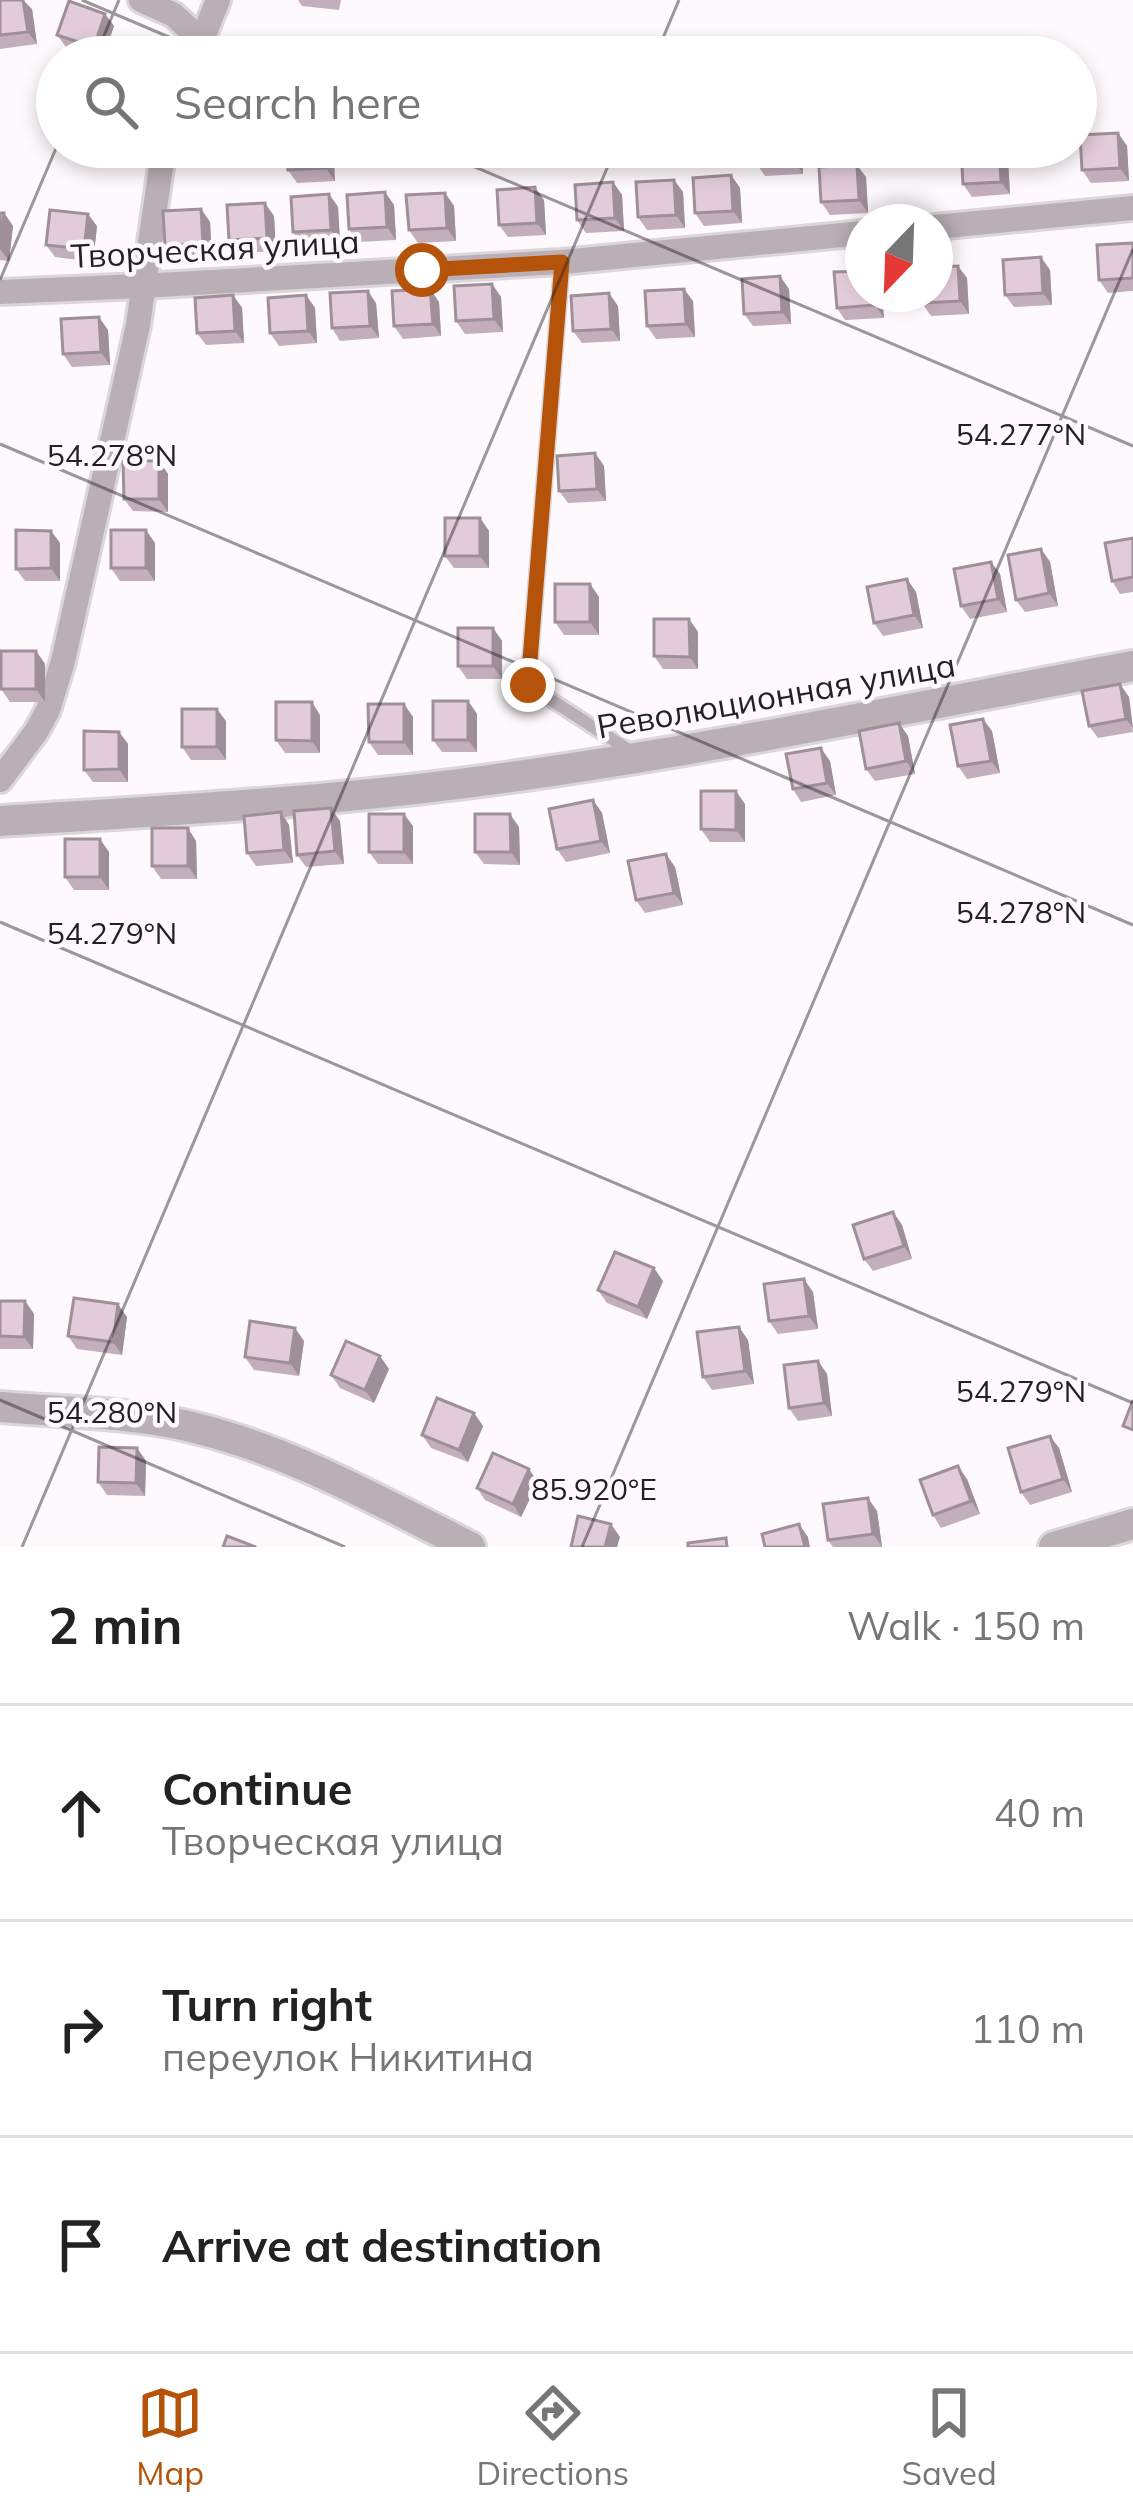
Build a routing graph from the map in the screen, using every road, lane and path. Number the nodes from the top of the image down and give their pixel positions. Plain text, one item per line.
1 (140, 0) edge
2 (218, 0) edge
3 (189, 36) edge
4 (204, 36) edge
5 (161, 168) edge
6 (1133, 208) edge
7 (953, 225) edge
8 (845, 235) edge
9 (562, 262) junction
10 (141, 286) junction
11 (0, 292) edge
12 (1133, 666) edge
13 (641, 758) junction
14 (0, 780) edge
15 (0, 820) edge
16 (0, 1407) edge
17 (1133, 1524) edge
18 (470, 1547) edge
19 (1054, 1547) edge

1 - 3 street
2 - 4 street
5 - 10 street
6 - 7 street
8 - 9 street, Творческая улица
9 - 10 street, Творческая улица
9 - 13 lane
10 - 11 street, Творческая улица
10 - 14 street
12 - 13 street, Революционная улица
13 - 15 street, Революционная улица
16 - 18 street
17 - 19 street

